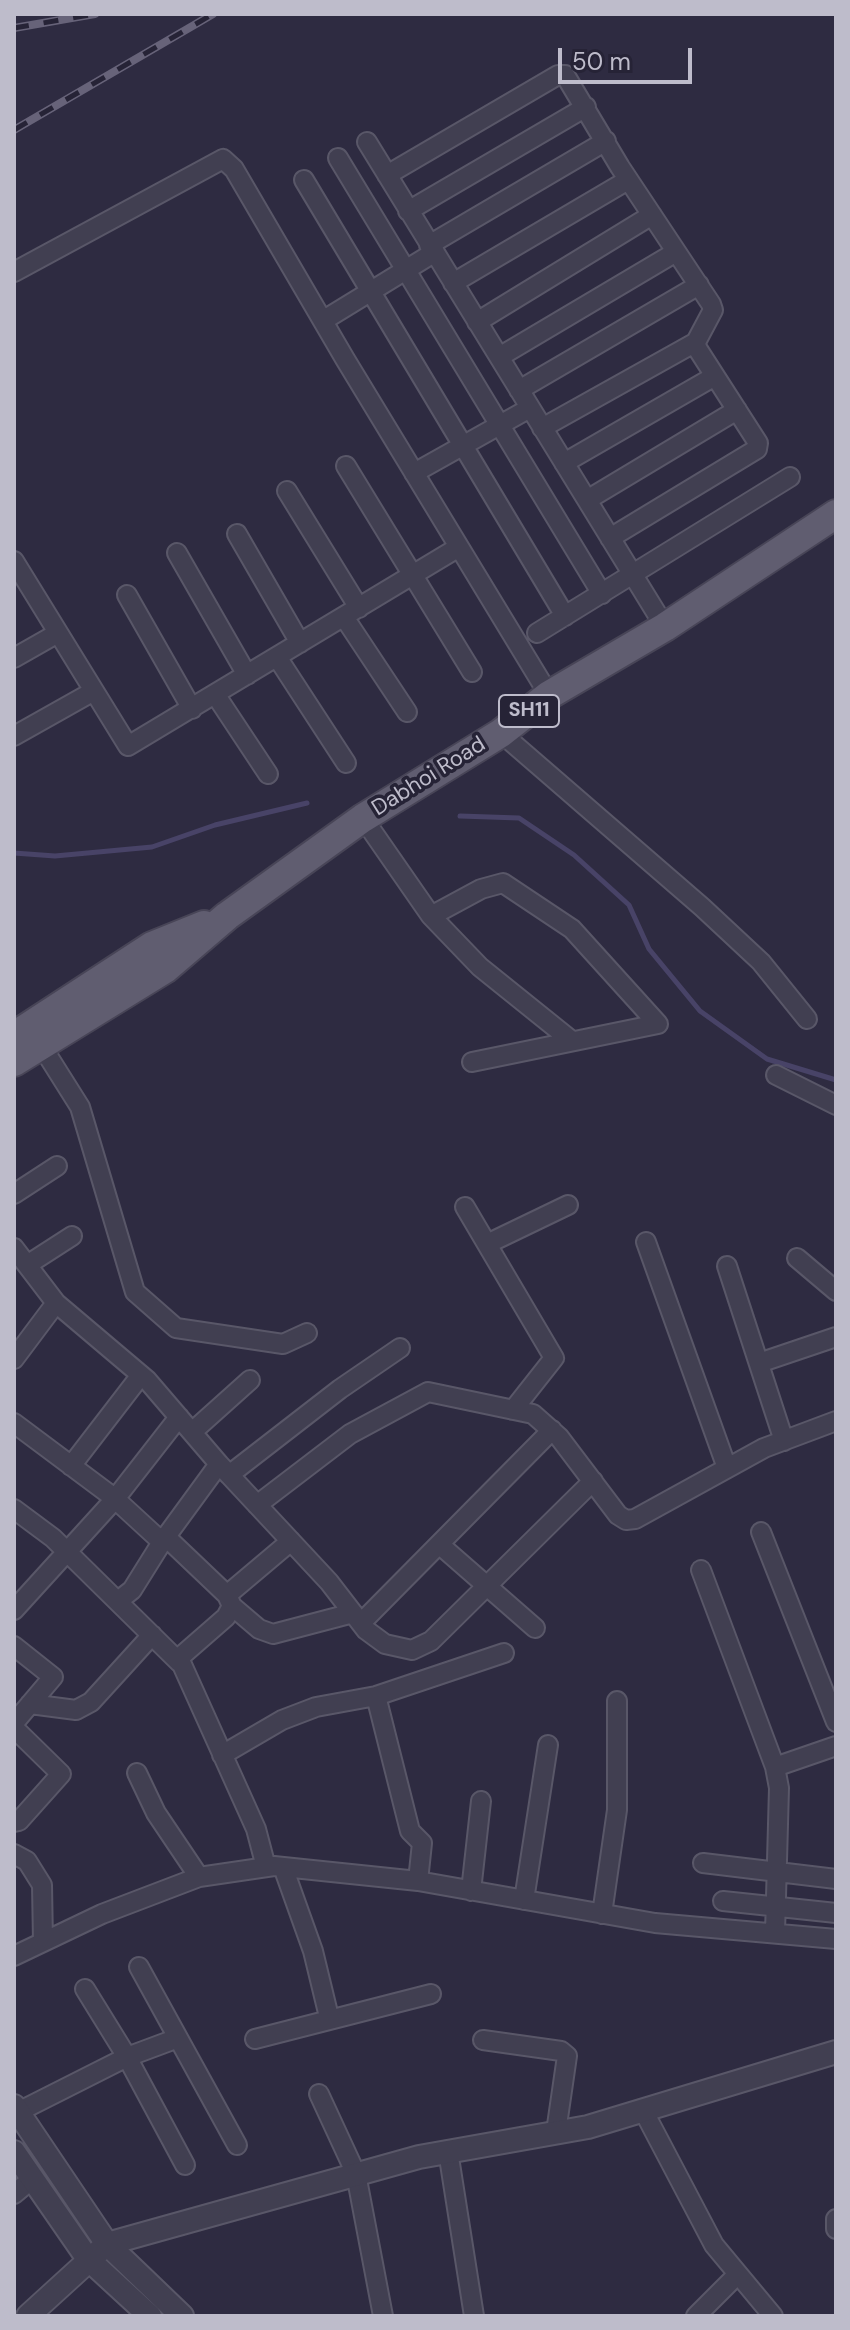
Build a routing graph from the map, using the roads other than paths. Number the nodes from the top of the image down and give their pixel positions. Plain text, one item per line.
1 (586, 107) junction
2 (606, 141) junction
3 (367, 142) dead end
4 (338, 158) dead end
5 (387, 175) junction
6 (304, 180) dead end
7 (628, 180) junction
8 (408, 211) junction
9 (652, 215) junction
10 (432, 249) junction
11 (676, 252) junction
12 (404, 271) junction
13 (14, 272) edge
14 (453, 283) junction
15 (699, 285) junction
16 (370, 291) junction
17 (324, 320) junction
18 (477, 322) junction
19 (696, 342) junction
20 (499, 357) junction
21 (715, 376) junction
22 (519, 390) junction
23 (530, 408) junction
24 (737, 410) junction
25 (499, 425) junction
26 (542, 428) junction
27 (462, 446) junction
28 (564, 463) junction
29 (346, 466) dead end
30 (414, 473) junction
31 (790, 477) dead end
32 (287, 491) dead end
33 (587, 500) junction
34 (836, 514) edge
35 (237, 534) dead end
36 (610, 538) junction
37 (459, 547) junction
38 (177, 553) dead end
39 (17, 571) edge
40 (412, 576) junction
41 (633, 576) junction
42 (602, 594) junction
43 (127, 595) dead end
44 (351, 612) junction
45 (565, 616) junction
46 (665, 627) junction
47 (58, 633) junction
48 (537, 633) dead end
49 (300, 643) junction
50 (277, 657) junction
51 (14, 658) edge
52 (472, 672) dead end
53 (247, 675) junction
54 (94, 691) junction
55 (215, 694) junction
56 (549, 695) junction
57 (192, 709) junction
58 (407, 712) dead end
59 (501, 733) junction
60 (14, 736) edge
61 (346, 763) dead end
62 (268, 774) dead end
63 (363, 818) junction
64 (431, 916) junction
65 (807, 1019) dead end
66 (27, 1041) edge
67 (572, 1041) junction
68 (14, 1062) edge
69 (472, 1062) dead end
70 (776, 1075) dead end
71 (836, 1105) edge
72 (57, 1166) dead end
73 (14, 1194) edge
74 (568, 1205) dead end
75 (465, 1207) dead end
76 (72, 1236) dead end
77 (646, 1242) dead end
78 (487, 1244) junction
79 (14, 1248) edge
80 (797, 1258) dead end
81 (27, 1265) junction
82 (727, 1266) dead end
83 (836, 1291) edge
84 (56, 1303) junction
85 (307, 1333) dead end
86 (836, 1337) edge
87 (400, 1348) dead end
88 (14, 1359) edge
89 (759, 1363) junction
90 (141, 1375) junction
91 (250, 1380) dead end
92 (513, 1410) junction
93 (179, 1417) junction
94 (836, 1421) edge
95 (14, 1423) edge
96 (552, 1430) junction
97 (192, 1432) junction
98 (784, 1441) junction
99 (71, 1466) junction
100 (727, 1468) junction
101 (224, 1470) junction
102 (593, 1481) junction
103 (115, 1499) junction
104 (257, 1505) junction
105 (14, 1509) edge
106 (761, 1532) dead end
107 (163, 1539) junction
108 (291, 1541) junction
109 (440, 1545) junction
110 (68, 1553) junction
111 (701, 1570) dead end
112 (485, 1586) junction
113 (118, 1601) junction
114 (229, 1601) junction
115 (14, 1610) edge
116 (357, 1618) junction
117 (535, 1628) dead end
118 (152, 1635) junction
119 (14, 1646) edge
120 (504, 1653) dead end
121 (179, 1662) junction
122 (376, 1696) junction
123 (617, 1701) dead end
124 (30, 1704) junction
125 (836, 1722) edge
126 (14, 1725) edge
127 (548, 1745) dead end
128 (836, 1746) edge
129 (222, 1755) junction
130 (775, 1767) junction
131 (137, 1773) dead end
132 (481, 1801) dead end
133 (14, 1822) edge
134 (14, 1854) edge
135 (703, 1863) dead end
136 (275, 1867) junction
137 (776, 1873) junction
138 (199, 1877) junction
139 (836, 1879) edge
140 (418, 1881) junction
141 (471, 1891) junction
142 (524, 1900) junction
143 (723, 1901) dead end
144 (776, 1908) junction
145 (836, 1913) edge
146 (602, 1914) junction
147 (775, 1933) junction
148 (836, 1939) edge
149 (43, 1942) junction
150 (14, 1956) edge
151 (139, 1967) dead end
152 (85, 1989) dead end
153 (431, 1994) dead end
154 (329, 2017) junction
155 (178, 2038) junction
156 (255, 2039) dead end
157 (483, 2040) dead end
158 (836, 2052) edge
159 (127, 2057) junction
160 (319, 2094) dead end
161 (16, 2109) edge
162 (643, 2110) junction
163 (556, 2132) junction
164 (237, 2145) dead end
165 (448, 2151) junction
166 (14, 2152) edge
167 (185, 2165) dead end
168 (356, 2174) junction
169 (23, 2187) edge
170 (836, 2219) edge
171 (836, 2229) edge
172 (103, 2257) junction
173 (738, 2274) junction
174 (28, 2316) edge
175 (49, 2316) edge
176 (150, 2316) edge
177 (182, 2316) edge
178 (383, 2316) edge
179 (474, 2316) edge
180 (696, 2316) edge
181 (773, 2316) edge

1 - 2 street
1 - 5 street
1 - 8 street
2 - 7 street
2 - 10 street
3 - 5 street
4 - 12 street
5 - 8 street
6 - 16 street
7 - 9 street
7 - 14 street
8 - 10 street
9 - 11 street
9 - 18 street
10 - 12 street
10 - 14 street
11 - 15 street
11 - 20 street
12 - 16 street
12 - 25 street
13 - 17 street
14 - 18 street
15 - 19 street
15 - 22 street
16 - 17 street
16 - 27 street
17 - 30 street
18 - 20 street
19 - 21 street
19 - 26 street
20 - 22 street
21 - 24 street
21 - 28 street
22 - 23 street
23 - 25 street
23 - 26 street
24 - 33 street
24 - 36 street
25 - 27 street
25 - 42 street
26 - 28 street
27 - 30 street
27 - 45 street
28 - 33 street
29 - 40 street
30 - 37 street
31 - 41 street
32 - 44 street
33 - 36 street
34 - 46 main road, Dabhoi Road / SH11
35 - 49 street
36 - 41 street
37 - 40 street
37 - 56 street
38 - 53 street
39 - 47 street
40 - 44 street
40 - 52 street
41 - 42 street
41 - 46 street
42 - 45 street
43 - 57 street
44 - 49 street
44 - 58 street
45 - 48 street
46 - 56 main road, Dabhoi Road / SH11
47 - 51 street
47 - 54 street
49 - 50 street
50 - 53 street
50 - 61 street
53 - 55 street
54 - 57 street
54 - 60 street
55 - 57 street
55 - 62 street
56 - 59 main road, Dabhoi Road / SH11
59 - 63 main road, Dabhoi Road / SH11
59 - 65 street
63 - 64 street
63 - 66 main road, Dabhoi Road / SH11
64 - 67 street
64 - 67 street
66 - 68 main road, Dabhoi Road / SH11
66 - 85 street
67 - 69 street
70 - 71 street
72 - 73 street
74 - 78 street
75 - 78 street
76 - 81 street
77 - 100 street
78 - 92 street
79 - 81 street
80 - 83 street
81 - 84 street
82 - 89 street
84 - 88 street
84 - 90 street
86 - 89 street
87 - 101 street
89 - 98 street
90 - 93 street
90 - 99 street
91 - 97 street
92 - 96 street
92 - 104 street
93 - 97 street
93 - 103 street
94 - 98 street
95 - 99 street
96 - 102 street
96 - 109 street
97 - 101 street
98 - 100 street
99 - 103 street
100 - 102 street
101 - 104 street
101 - 107 street
102 - 112 street
103 - 107 street
103 - 110 street
104 - 108 street
105 - 110 street
106 - 125 street
107 - 113 street
107 - 114 street
108 - 114 street
108 - 116 street
109 - 112 street
109 - 116 street
110 - 113 street
110 - 115 street
111 - 130 street
112 - 116 street
112 - 117 street
113 - 118 street
114 - 116 street
114 - 121 street
118 - 121 street
118 - 124 street
119 - 124 street
120 - 122 street
121 - 129 street
122 - 129 street
122 - 140 street
123 - 146 street
124 - 126 street
126 - 133 street
127 - 142 street
128 - 130 street
129 - 136 street
130 - 137 street
131 - 138 street
132 - 141 street
134 - 149 street
135 - 137 street
136 - 138 street
136 - 140 street
136 - 154 street
137 - 139 street
137 - 144 street
138 - 149 street
140 - 141 street
141 - 142 street
142 - 146 street
143 - 144 street
144 - 145 street
144 - 147 street
146 - 147 street
147 - 148 street
149 - 150 street
151 - 155 street
152 - 159 street
153 - 154 street
154 - 156 street
155 - 159 street
155 - 164 street
157 - 163 street
158 - 162 street
159 - 161 street
159 - 167 street
160 - 168 street
161 - 172 street
162 - 163 street
162 - 173 street
163 - 165 street
165 - 168 street
165 - 179 street
166 - 169 street
168 - 172 street
168 - 178 street
169 - 172 street
170 - 171 street
172 - 174 street
172 - 175 street
172 - 176 street
172 - 177 street
173 - 180 street
173 - 181 street

